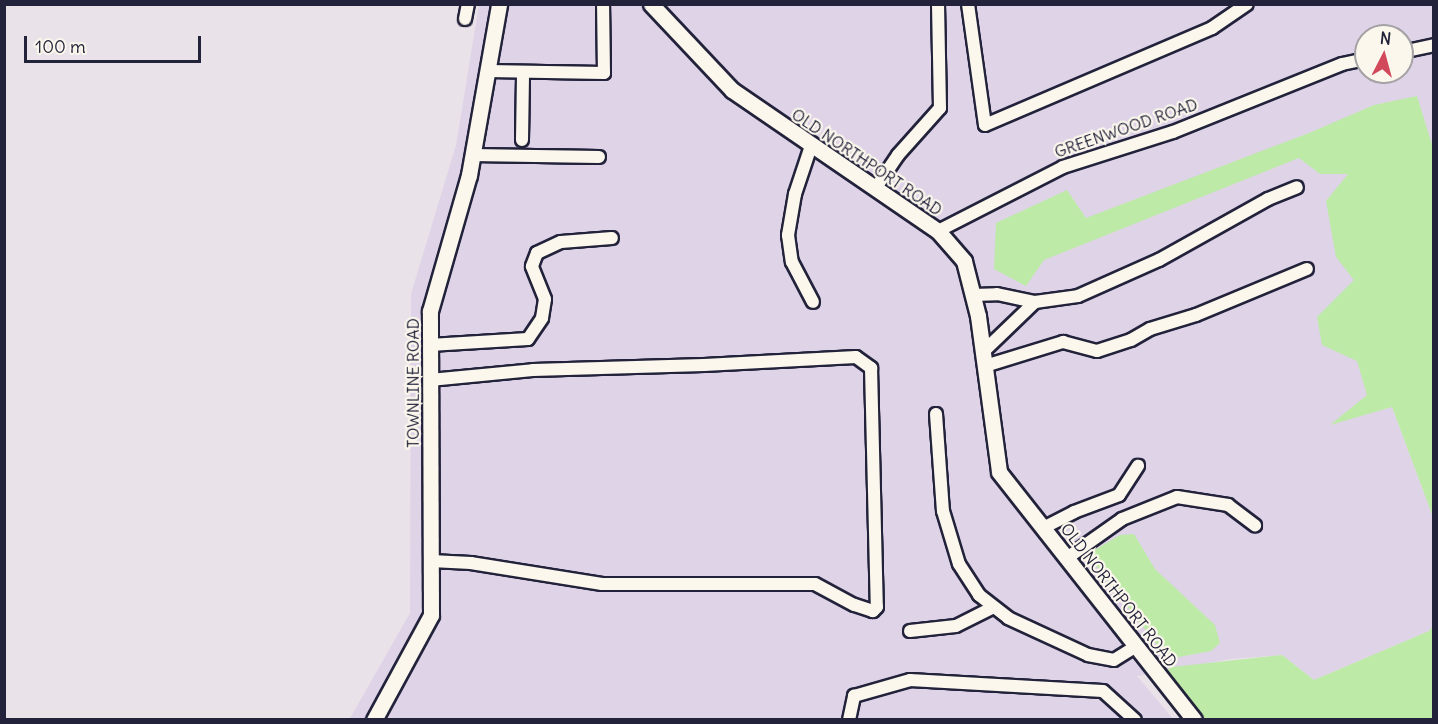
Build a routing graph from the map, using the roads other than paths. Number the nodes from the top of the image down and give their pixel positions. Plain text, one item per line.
1 (468, 4) edge
2 (499, 4) edge
3 (603, 4) edge
4 (651, 4) edge
5 (938, 4) edge
6 (968, 4) edge
7 (1247, 4) edge
8 (465, 19) dead end
9 (1434, 45) edge
10 (1414, 49) edge
11 (1354, 62) edge
12 (488, 71) junction
13 (523, 74) junction
14 (522, 140) dead end
15 (811, 146) junction
16 (472, 155) junction
17 (599, 158) dead end
18 (1297, 187) dead end
19 (875, 189) junction
20 (938, 231) junction
21 (612, 238) dead end
22 (1307, 269) dead end
23 (973, 295) junction
24 (813, 302) dead end
25 (1035, 302) junction
26 (430, 345) junction
27 (984, 359) junction
28 (430, 380) junction
29 (936, 414) dead end
30 (1138, 466) dead end
31 (1255, 525) dead end
32 (1043, 528) junction
33 (1067, 558) junction
34 (431, 561) junction
35 (994, 607) junction
36 (910, 631) dead end
37 (1137, 646) junction
38 (374, 720) edge
39 (849, 720) edge
40 (1135, 720) edge
41 (1194, 720) edge

1 - 8 street
2 - 12 main road, TOWNLINE ROAD
3 - 13 street
4 - 15 main road, OLD NORTHPORT ROAD
5 - 19 street
6 - 7 street
9 - 10 street
11 - 20 street, GREENWOOD ROAD
12 - 13 street
12 - 16 main road, TOWNLINE ROAD
13 - 14 street
15 - 19 main road, OLD NORTHPORT ROAD
15 - 24 street
16 - 17 street
16 - 26 main road, TOWNLINE ROAD
18 - 25 street
19 - 20 main road, OLD NORTHPORT ROAD
20 - 23 main road, OLD NORTHPORT ROAD
21 - 26 street
22 - 27 street
23 - 25 street
23 - 27 main road, OLD NORTHPORT ROAD
25 - 27 street
26 - 28 main road, TOWNLINE ROAD
27 - 32 main road, OLD NORTHPORT ROAD
28 - 34 main road, TOWNLINE ROAD
28 - 34 street
29 - 35 street
30 - 32 street
31 - 33 street
32 - 33 main road, OLD NORTHPORT ROAD
33 - 37 main road, OLD NORTHPORT ROAD
34 - 38 main road, TOWNLINE ROAD
35 - 36 street
35 - 37 street
37 - 41 main road, OLD NORTHPORT ROAD
39 - 40 street

